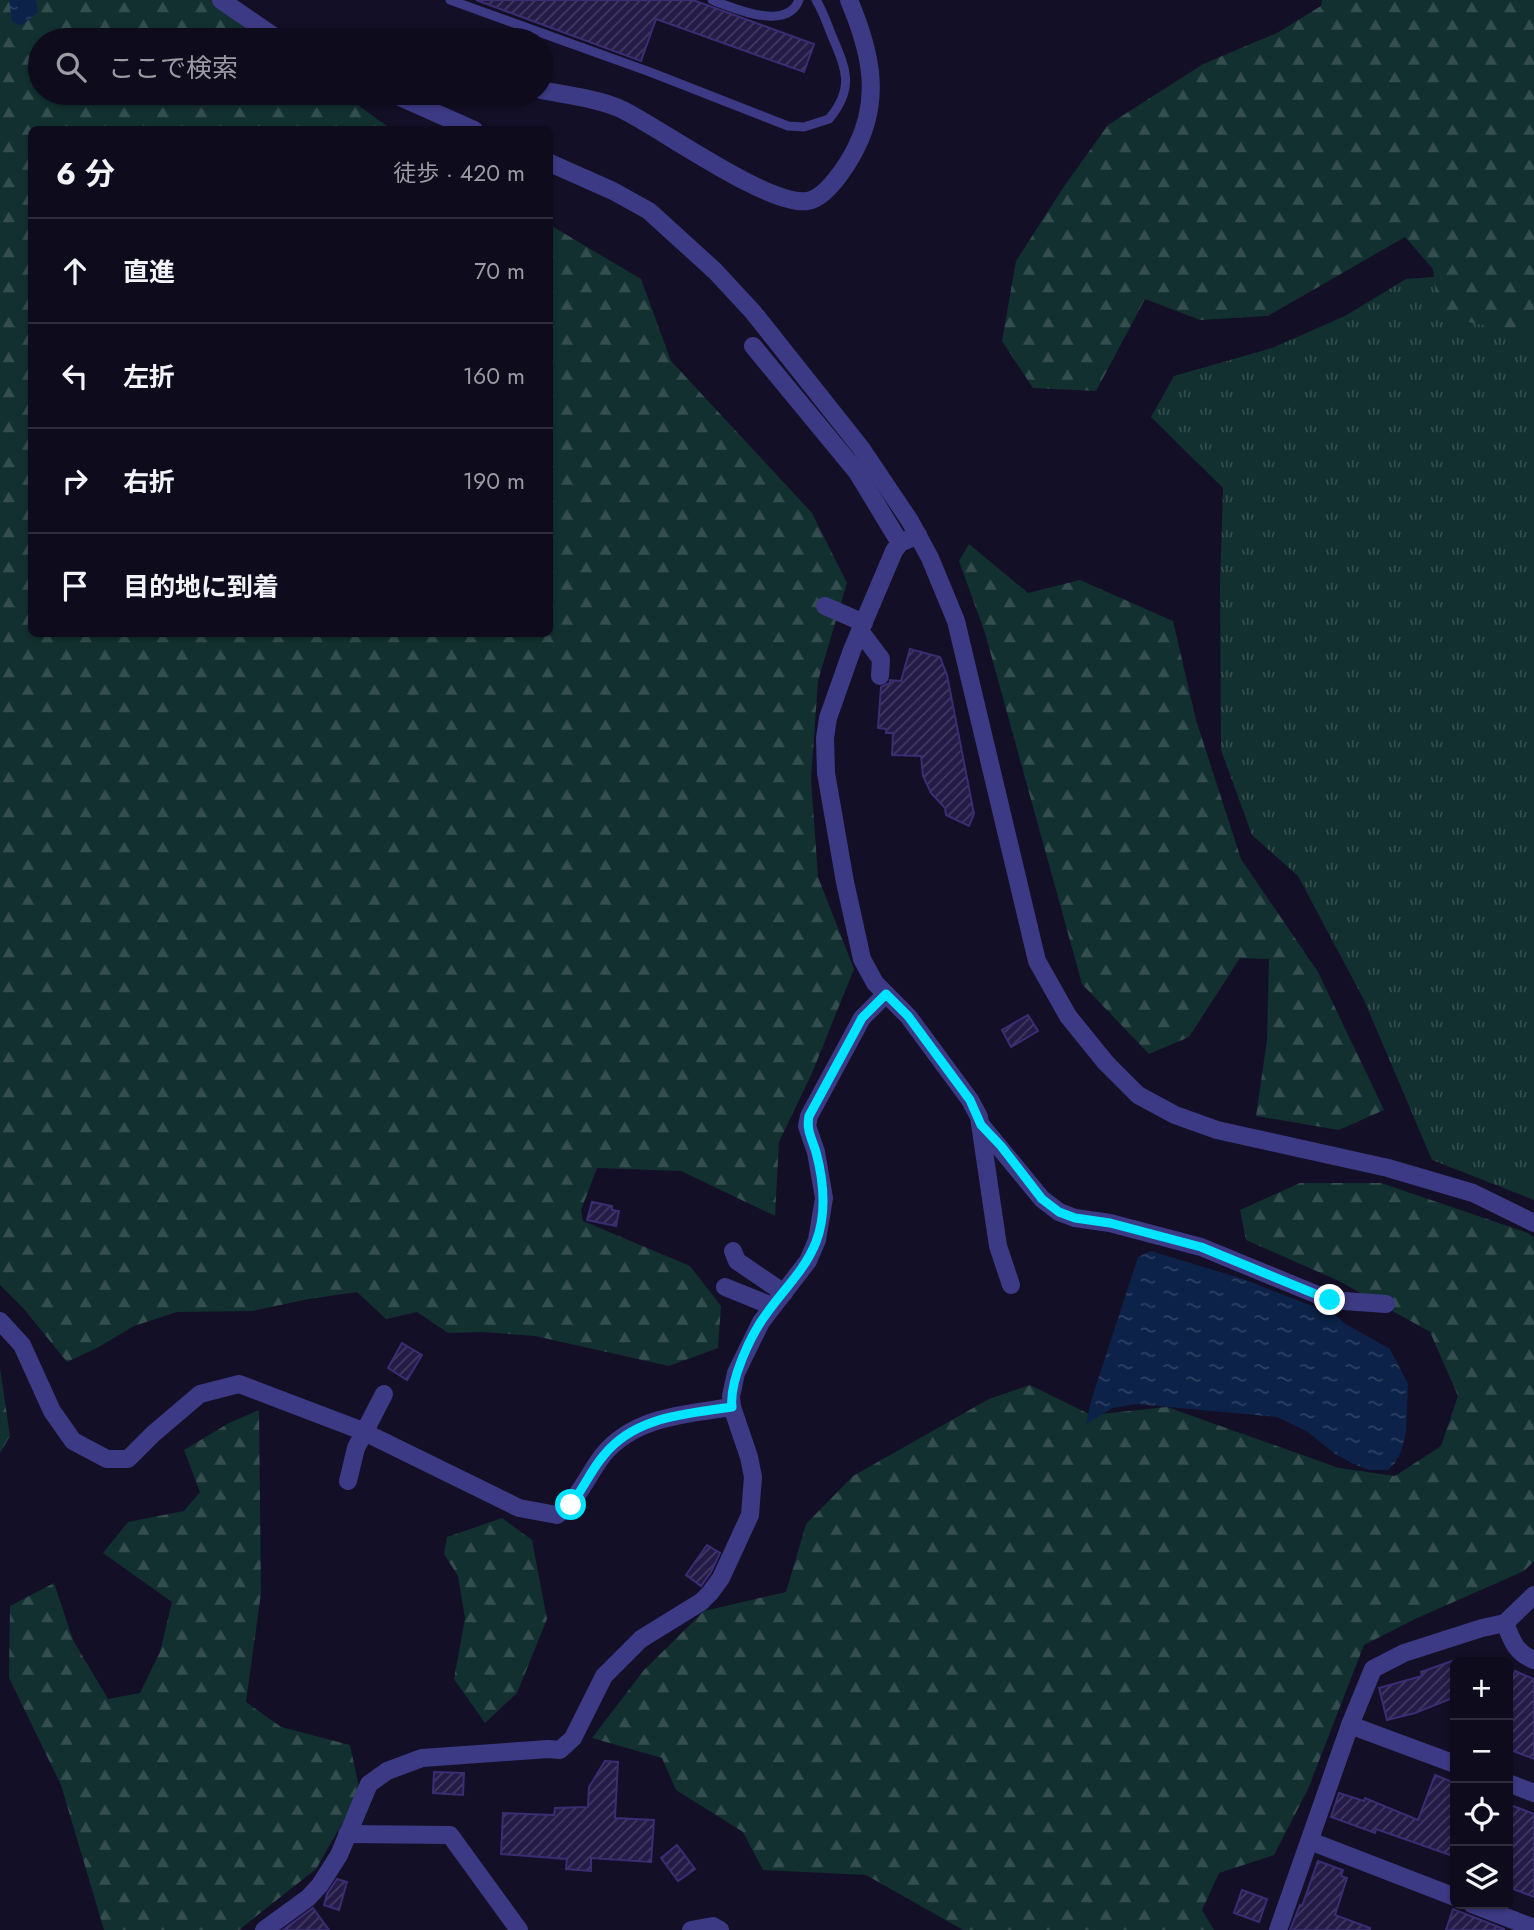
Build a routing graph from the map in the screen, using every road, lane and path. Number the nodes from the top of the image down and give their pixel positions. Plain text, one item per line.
1 (221, 0) edge
2 (450, 0) edge
3 (712, 0) edge
4 (799, 0) edge
5 (816, 0) edge
6 (849, 0) edge
7 (262, 28) edge
8 (527, 28) edge
9 (553, 37) edge
10 (553, 93) edge
11 (429, 105) edge
12 (467, 126) edge
13 (553, 164) edge
14 (753, 346) dead end
15 (918, 535) junction
16 (900, 543) junction
17 (825, 606) dead end
18 (862, 627) junction
19 (880, 676) dead end
20 (886, 994) junction
21 (981, 1125) junction
22 (1534, 1223) edge
23 (733, 1251) dead end
24 (1011, 1285) dead end
25 (724, 1287) dead end
26 (778, 1300) junction
27 (1386, 1304) dead end
28 (0, 1321) edge
29 (384, 1394) dead end
30 (732, 1407) junction
31 (363, 1432) junction
32 (348, 1481) dead end
33 (1534, 1595) edge
34 (1505, 1623) junction
35 (1534, 1660) edge
36 (1350, 1724) junction
37 (1450, 1761) edge
38 (1513, 1785) edge
39 (1534, 1793) edge
40 (347, 1834) junction
41 (1310, 1841) junction
42 (1450, 1895) edge
43 (1485, 1909) edge
44 (1534, 1928) edge
45 (264, 1930) edge
46 (519, 1930) edge
47 (691, 1930) edge
48 (720, 1930) edge
49 (1278, 1930) edge

1 - 7 street
2 - 8 lane
3 - 4 lane
5 - 9 lane
6 - 10 street
11 - 12 street
13 - 15 street
14 - 16 street
15 - 16 street
15 - 22 street
16 - 18 street
17 - 18 street
18 - 19 street
18 - 20 street
20 - 21 street
20 - 26 street
21 - 24 street
21 - 27 street
23 - 26 street
25 - 26 street
26 - 30 street
28 - 31 street
29 - 31 street
30 - 31 street
30 - 40 street
31 - 32 street
33 - 34 street
34 - 35 street
34 - 36 street
36 - 37 street
36 - 41 street
38 - 39 street
40 - 45 street
40 - 46 street
41 - 42 street
41 - 49 street
43 - 44 street
47 - 48 street

